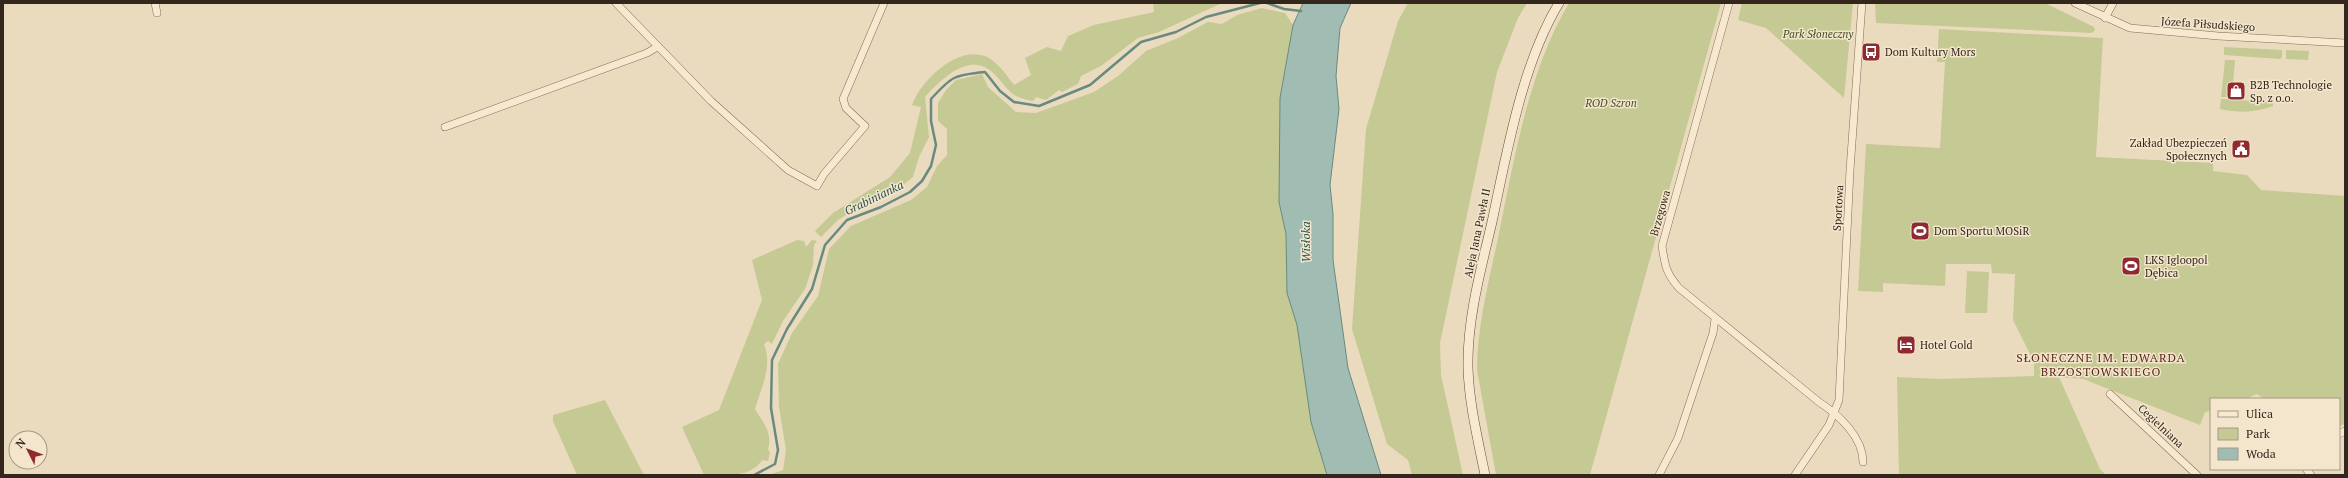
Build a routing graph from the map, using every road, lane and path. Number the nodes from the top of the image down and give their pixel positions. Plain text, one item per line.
1 (155, 3) edge
2 (616, 3) edge
3 (884, 3) edge
4 (1559, 3) edge
5 (1729, 3) edge
6 (1862, 3) edge
7 (2075, 3) edge
8 (2113, 3) edge
9 (158, 13) dead end
10 (2105, 18) junction
11 (2345, 43) edge
12 (657, 47) junction
13 (445, 127) dead end
14 (1715, 319) junction
15 (2110, 394) dead end
16 (1835, 413) junction
17 (1863, 462) dead end
18 (1486, 475) edge
19 (1659, 475) edge
20 (1795, 475) edge
21 (2197, 475) edge

1 - 9 street
2 - 12 street
3 - 12 street
4 - 18 street, Aleja Jana Pawła II
5 - 14 street, Brzegowa
6 - 16 street, Sportowa
7 - 10 street, Józefa Piłsudskiego
8 - 10 street
10 - 11 street, Józefa Piłsudskiego
12 - 13 street
14 - 16 street
14 - 19 street
15 - 21 street, Cegielniana
16 - 17 street
16 - 20 street, Sportowa

